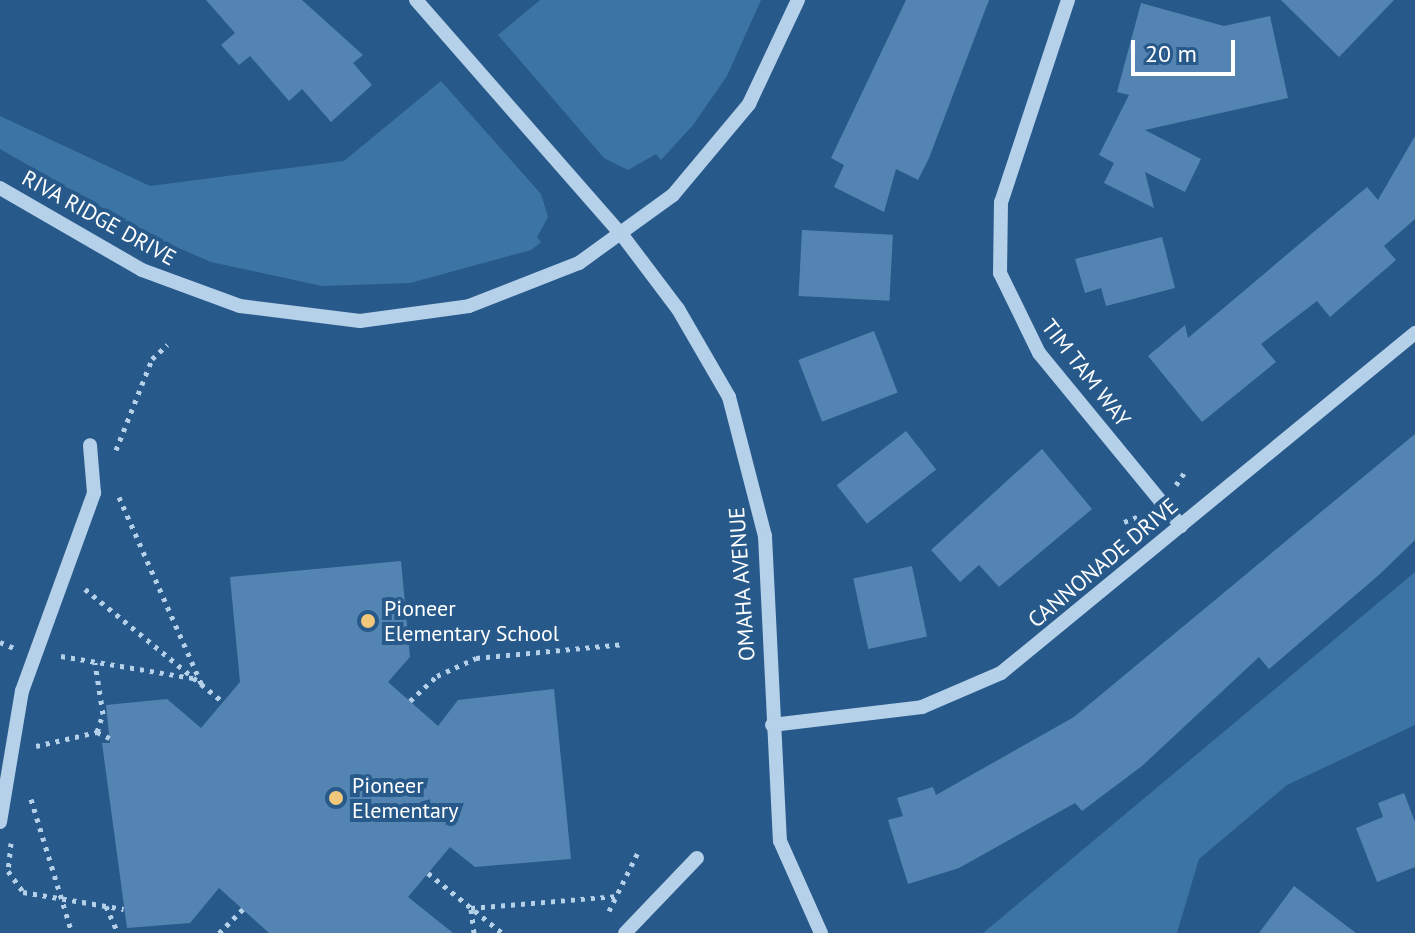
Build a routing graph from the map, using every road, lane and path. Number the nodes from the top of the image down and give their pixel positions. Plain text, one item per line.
1 (416, 0) edge
2 (798, 0) edge
3 (1068, 0) edge
4 (0, 188) edge
5 (622, 235) junction
6 (1415, 333) edge
7 (167, 345) dead end
8 (90, 445) dead end
9 (112, 464) dead end
10 (115, 484) dead end
11 (118, 496) junction
12 (112, 517) dead end
13 (1181, 526) junction
14 (91, 574) dead end
15 (85, 589) junction
16 (80, 602) dead end
17 (65, 642) dead end
18 (624, 644) dead end
19 (60, 656) junction
20 (95, 663) junction
21 (56, 665) dead end
22 (194, 678) junction
23 (202, 685) junction
24 (410, 701) dead end
25 (223, 702) dead end
26 (772, 725) junction
27 (97, 732) junction
28 (35, 734) dead end
29 (110, 738) dead end
30 (33, 747) junction
31 (31, 756) dead end
32 (30, 790) dead end
33 (31, 799) junction
34 (23, 821) dead end
35 (0, 822) edge
36 (18, 829) dead end
37 (639, 850) dead end
38 (3, 857) edge
39 (697, 858) dead end
40 (428, 873) dead end
41 (55, 896) junction
42 (616, 896) junction
43 (105, 905) junction
44 (471, 908) junction
45 (124, 909) dead end
46 (243, 909) dead end
47 (603, 923) dead end
48 (72, 933) edge
49 (118, 933) edge
50 (221, 933) edge
51 (474, 933) edge
52 (502, 933) edge
53 (625, 933) edge
54 (821, 933) edge

1 - 5 street, OMAHA AVENUE
2 - 5 street, RIVA RIDGE DRIVE
3 - 13 street, TIM TAM WAY
4 - 5 street, RIVA RIDGE DRIVE
5 - 26 street, OMAHA AVENUE
6 - 13 street, CANNONADE DRIVE
7 - 9 path
8 - 35 street
10 - 11 path
11 - 12 path
11 - 23 path
13 - 26 street, CANNONADE DRIVE
14 - 15 path
15 - 16 path
15 - 22 path
17 - 19 path
18 - 24 path
19 - 20 path
19 - 21 path
20 - 22 path
20 - 27 path
22 - 23 path
23 - 25 path
26 - 54 street, OMAHA AVENUE
27 - 29 path
27 - 30 path
28 - 30 path
30 - 31 path
32 - 33 path
33 - 34 path
33 - 41 path
36 - 38 path
37 - 42 path
38 - 41 path
39 - 53 street
40 - 44 path
41 - 43 path
41 - 48 path
42 - 44 path
42 - 47 path
43 - 45 path
43 - 49 path
44 - 51 path
44 - 52 path
46 - 50 path

